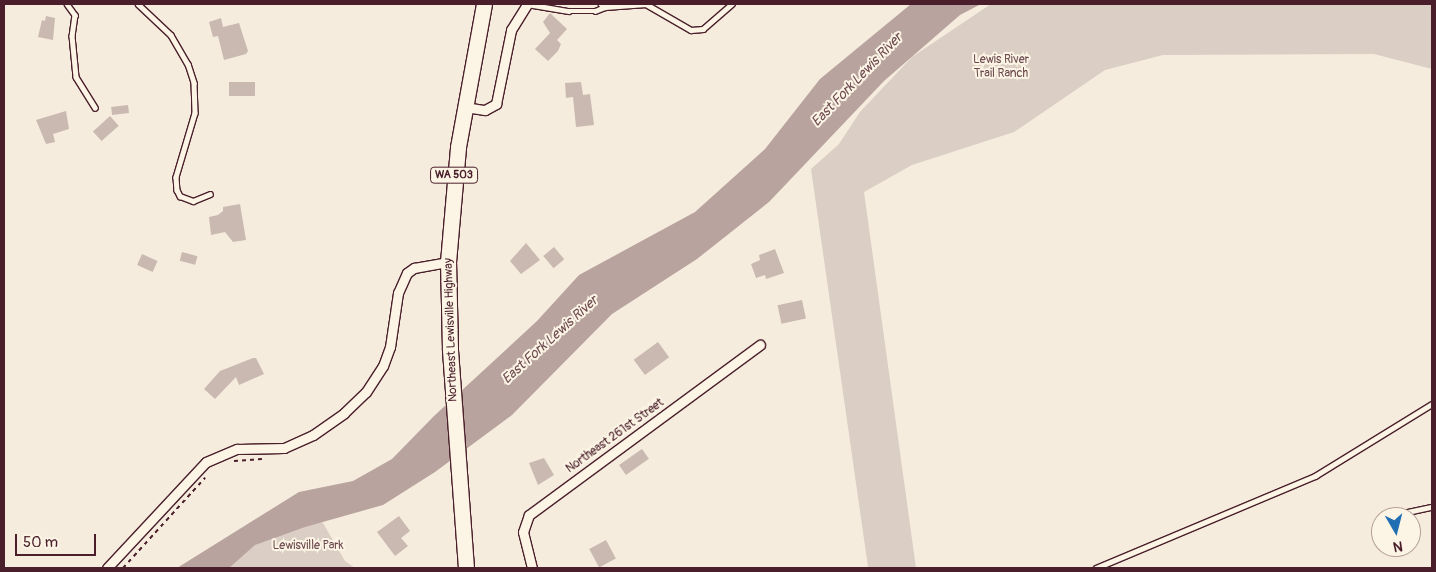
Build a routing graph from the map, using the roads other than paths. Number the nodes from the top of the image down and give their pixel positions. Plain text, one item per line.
1 (67, 4) edge
2 (138, 4) edge
3 (484, 4) edge
4 (527, 4) edge
5 (732, 4) edge
6 (603, 5) edge
7 (465, 107) junction
8 (94, 108) dead end
9 (210, 194) dead end
10 (448, 262) junction
11 (760, 345) dead end
12 (1432, 404) edge
13 (107, 568) edge
14 (466, 568) edge
15 (532, 568) edge
16 (1096, 568) edge

1 - 8 lane
2 - 9 lane
3 - 7 main road, Northeast Lewisville Highway / WA 503
4 - 6 lane
4 - 7 street
5 - 6 lane
7 - 10 main road, Northeast Lewisville Highway / WA 503
10 - 13 street
10 - 14 main road, Northeast Lewisville Highway / WA 503
11 - 15 street, Northeast 261st Street
12 - 16 lane

